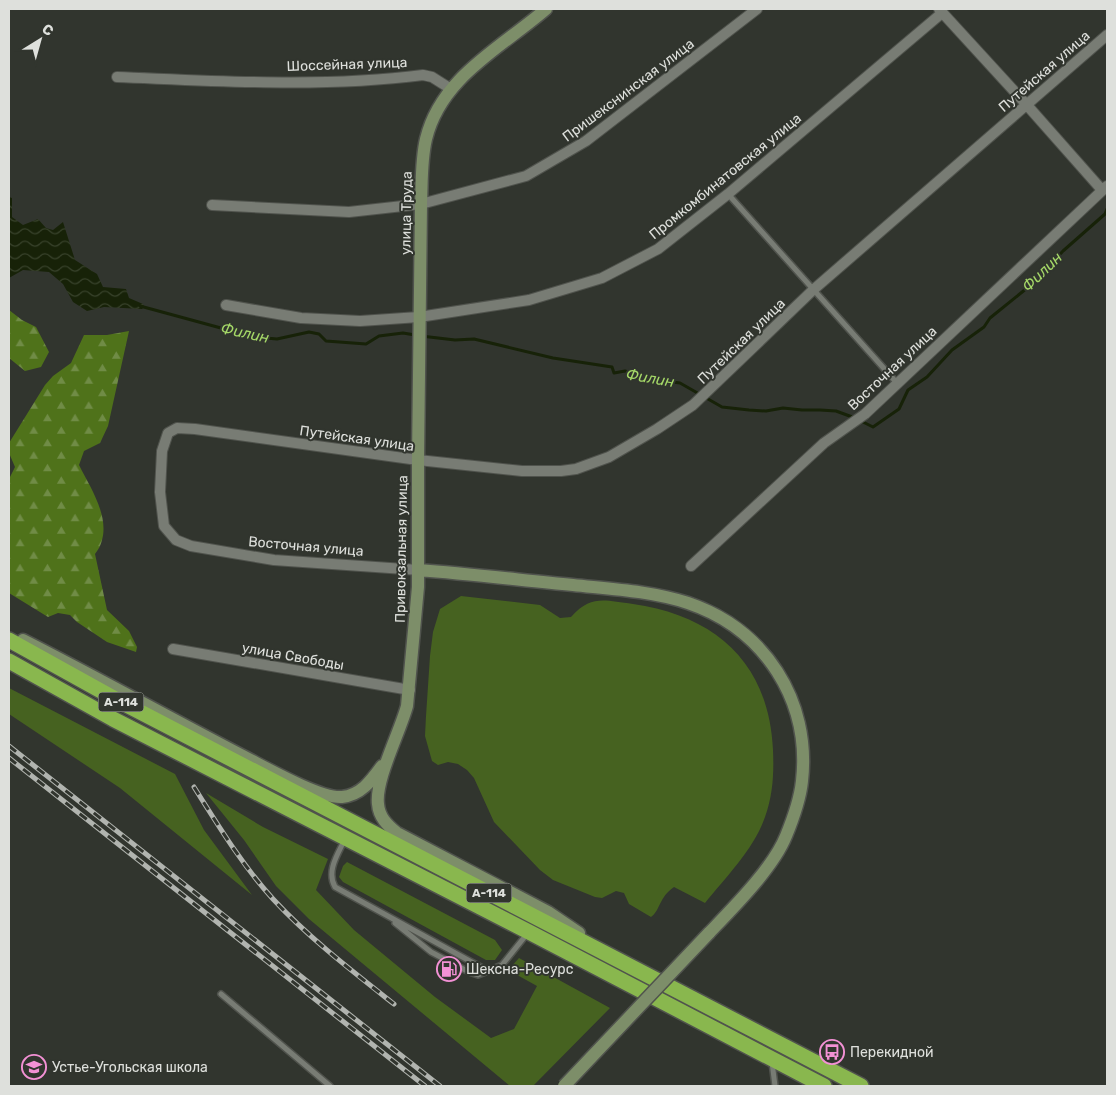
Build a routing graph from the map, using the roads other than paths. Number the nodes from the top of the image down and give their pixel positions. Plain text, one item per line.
1 (546, 9) edge
2 (757, 9) edge
3 (942, 10) edge
4 (1107, 35) edge
5 (117, 77) dead end
6 (451, 88) junction
7 (1026, 104) junction
8 (1105, 188) edge
9 (728, 194) junction
10 (421, 204) junction
11 (212, 205) dead end
12 (813, 290) junction
13 (226, 305) dead end
14 (420, 323) junction
15 (420, 345) joint
16 (897, 384) junction
17 (418, 460) junction
18 (191, 546) joint
19 (691, 566) dead end
20 (419, 570) junction
21 (9, 633) edge
22 (9, 640) edge
23 (173, 649) dead end
24 (9, 661) edge
25 (410, 690) junction
26 (392, 752) junction
27 (345, 839) junction
28 (385, 915) junction
29 (529, 932) junction
30 (623, 963) junction
31 (488, 971) junction
32 (221, 994) dead end
33 (772, 1059) junction
34 (330, 1086) edge
35 (564, 1086) edge
36 (775, 1086) edge
37 (824, 1086) edge
38 (862, 1086) edge

1 - 6 street
2 - 10 street, Пришекснинская улица
3 - 7 street
3 - 9 street, Промкомбинатовская улица
4 - 7 street, Путейская улица
5 - 6 street, Шоссейная улица
6 - 10 street, улица Труда
7 - 8 street
7 - 12 street, Путейская улица
8 - 16 street, Восточная улица
9 - 12 lane
9 - 14 street, Промкомбинатовская улица
10 - 11 street, Пришекснинская улица
10 - 14 street, улица Труда
12 - 16 lane
12 - 17 street, Путейская улица
13 - 14 street, Промкомбинатовская улица
14 - 15 street, улица Труда
15 - 17 street, Привокзальная улица
16 - 19 street, Восточная улица
17 - 18 street, Путейская улица
17 - 20 street, Привокзальная улица
18 - 20 street, Восточная улица
20 - 25 street, Привокзальная улица
20 - 35 street, bridge
21 - 26 street
22 - 30 highway, А-114
23 - 25 street, улица Свободы
24 - 27 highway, А-114
25 - 26 street, Привокзальная улица
26 - 30 street
27 - 28 lane
27 - 29 highway, А-114
28 - 31 lane
28 - 31 lane
29 - 31 lane
29 - 33 highway, А-114
30 - 38 highway, А-114
32 - 34 lane
33 - 36 lane
33 - 37 highway, А-114

